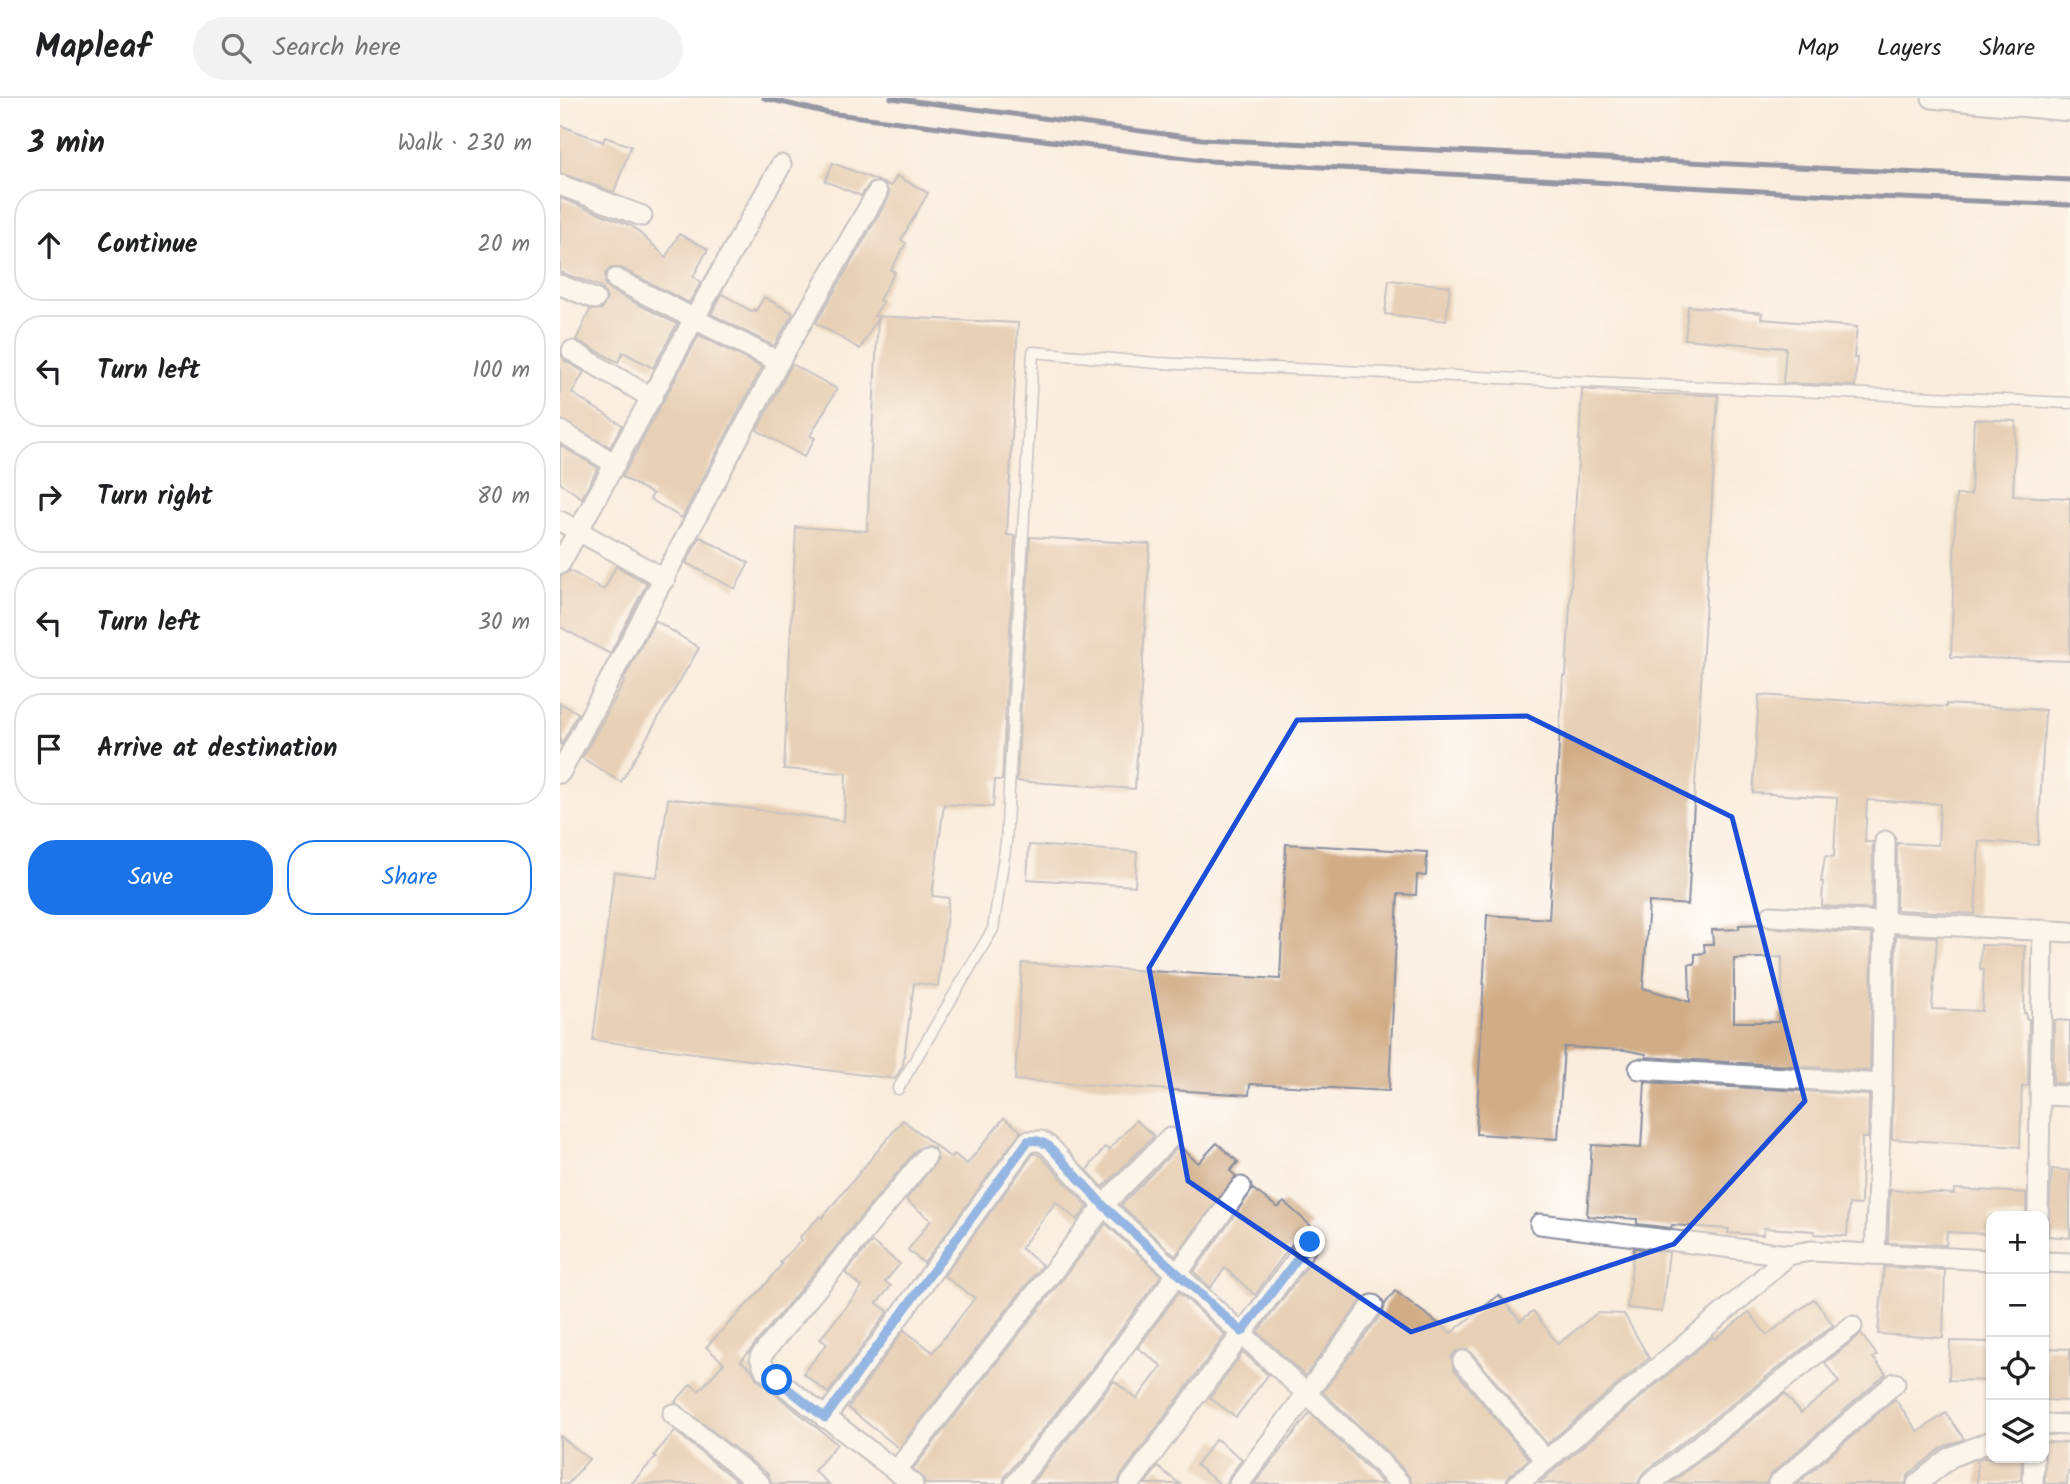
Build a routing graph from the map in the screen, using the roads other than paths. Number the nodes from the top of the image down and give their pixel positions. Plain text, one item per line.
1 (1933, 98) edge
2 (1950, 98) edge
3 (2070, 111) edge
4 (780, 165) dead end
5 (560, 185) edge
6 (877, 193) dead end
7 (642, 216) dead end
8 (616, 279) dead end
9 (560, 285) edge
10 (595, 299) dead end
11 (694, 318) junction
12 (572, 351) dead end
13 (779, 362) junction
14 (652, 398) junction
15 (2070, 403) edge
16 (560, 431) edge
17 (615, 464) junction
18 (560, 521) edge
19 (578, 532) junction
20 (560, 564) edge
21 (665, 579) junction
22 (560, 773) edge
23 (1885, 841) dead end
24 (1770, 916) dead end
25 (1882, 923) junction
26 (2043, 930) junction
27 (2070, 932) edge
28 (1639, 1069) dead end
29 (1882, 1084) junction
30 (898, 1089) dead end
31 (2041, 1096) junction
32 (2070, 1096) edge
33 (1170, 1139) dead end
34 (926, 1157) dead end
35 (1241, 1187) dead end
36 (1104, 1206) junction
37 (2038, 1211) edge
38 (1539, 1224) dead end
39 (1310, 1242) dead end
40 (1875, 1254) junction
41 (1788, 1255) junction
42 (1986, 1260) edge
43 (2049, 1262) edge
44 (2070, 1263) edge
45 (1177, 1274) junction
46 (1373, 1305) dead end
47 (1852, 1326) dead end
48 (1242, 1332) junction
49 (1463, 1361) dead end
50 (1895, 1383) dead end
51 (1306, 1393) junction
52 (673, 1414) dead end
53 (825, 1418) junction
54 (2049, 1424) edge
55 (2070, 1425) edge
56 (1986, 1443) edge
57 (1546, 1461) junction
58 (2034, 1463) edge
59 (896, 1471) junction
60 (760, 1484) edge
61 (913, 1484) edge
62 (1015, 1484) edge
63 (1130, 1484) edge
64 (1238, 1484) edge
65 (1400, 1484) edge
66 (1518, 1484) edge
67 (1650, 1484) edge
68 (1778, 1484) edge
69 (1917, 1484) edge
70 (2033, 1484) edge

1 - 2 street
2 - 3 street
4 - 11 street
5 - 7 street
6 - 13 street
8 - 11 street
9 - 10 street
11 - 13 street
11 - 14 street
12 - 14 street
13 - 21 street
14 - 17 street
15 - 30 lane
16 - 17 street
17 - 19 street
18 - 19 street
19 - 20 street
19 - 21 street
21 - 22 street
23 - 25 street
24 - 25 street
25 - 26 street
25 - 29 street
26 - 27 street
26 - 31 street
28 - 29 street
29 - 40 street
31 - 32 street
31 - 37 street
33 - 36 street
34 - 53 street
35 - 45 street
36 - 45 street
36 - 53 street
36 - 59 street
38 - 41 street
39 - 48 street
40 - 41 street
40 - 42 street
41 - 57 street
43 - 44 street
45 - 48 street
45 - 62 street
46 - 51 street
47 - 67 street
48 - 51 street
48 - 63 street
49 - 57 street
50 - 68 street
51 - 64 street
51 - 65 street
52 - 60 street
53 - 59 street
54 - 55 street
56 - 69 street
57 - 66 street
58 - 70 street
59 - 61 street

